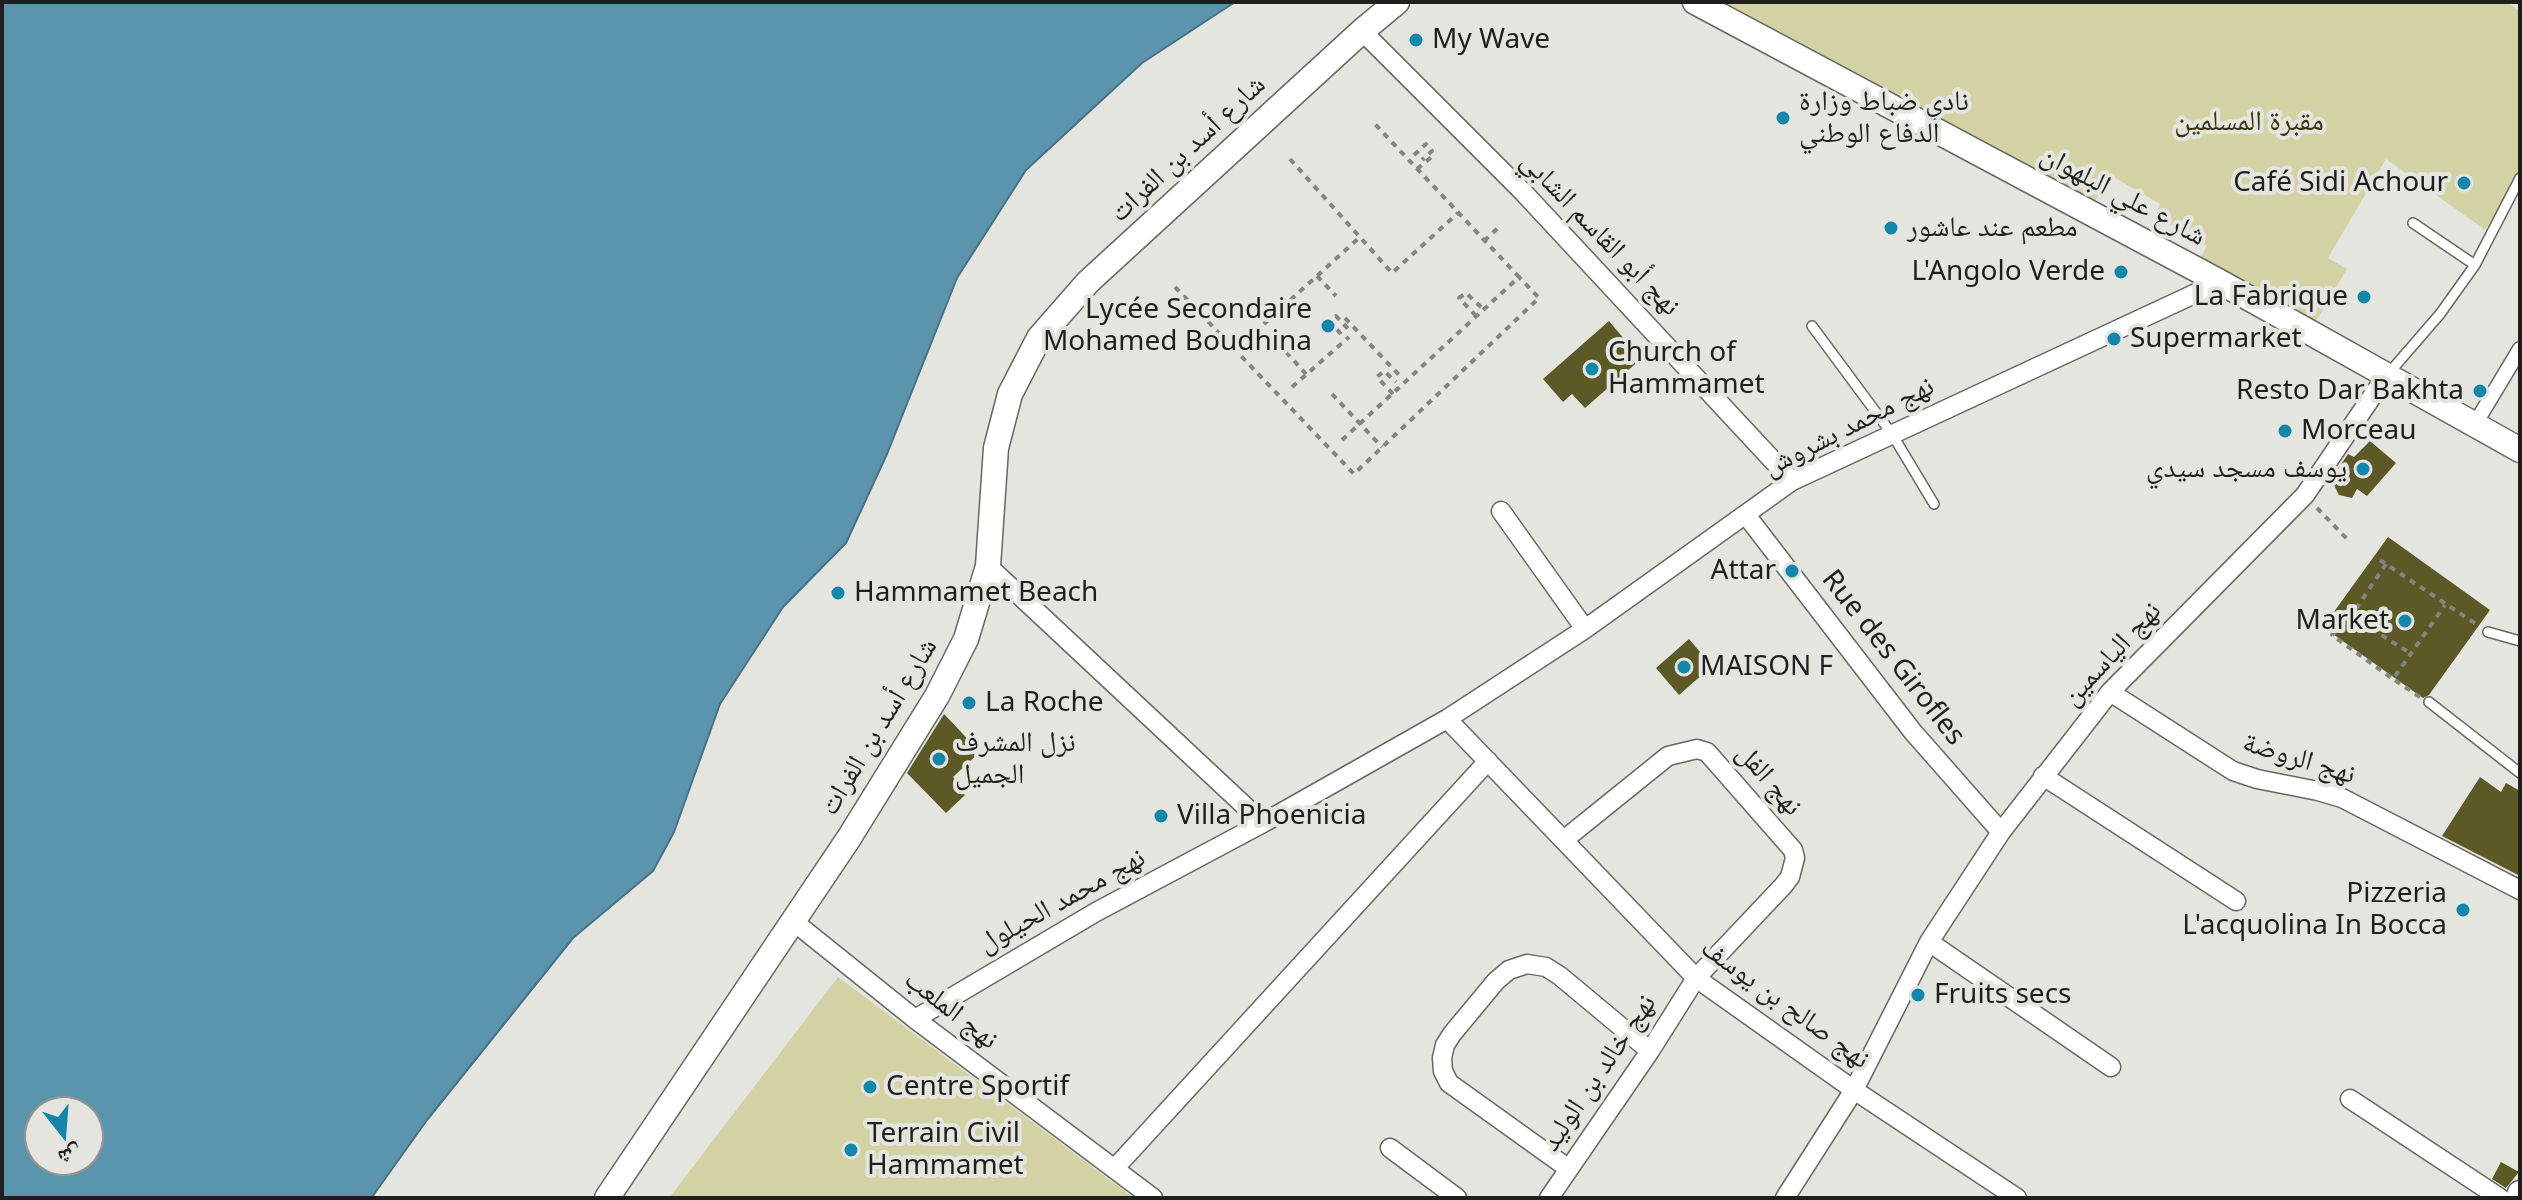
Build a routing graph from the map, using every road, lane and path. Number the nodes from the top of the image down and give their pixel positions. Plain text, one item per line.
1 (1397, 2) edge
2 (1695, 2) edge
3 (1362, 31) junction
4 (1374, 123) dead end
5 (1414, 155) dead end
6 (1434, 155) dead end
7 (1290, 159) dead end
8 (1422, 160) dead end
9 (1417, 169) junction
10 (2520, 178) edge
11 (1459, 213) junction
12 (2413, 223) dead end
13 (1499, 227) dead end
14 (1360, 237) junction
15 (1484, 241) junction
16 (2475, 265) junction
17 (1317, 276) junction
18 (1519, 277) junction
19 (2220, 282) junction
20 (1175, 287) dead end
21 (1336, 296) dead end
22 (1481, 307) dead end
23 (1476, 316) dead end
24 (1345, 318) dead end
25 (1812, 326) dead end
26 (1341, 334) dead end
27 (1229, 343) junction
28 (2520, 349) edge
29 (1286, 352) dead end
30 (1306, 374) junction
31 (2386, 376) junction
32 (1401, 377) dead end
33 (1396, 382) dead end
34 (1292, 387) dead end
35 (1332, 394) dead end
36 (1393, 394) junction
37 (1361, 424) junction
38 (2475, 424) junction
39 (1892, 434) junction
40 (1342, 440) dead end
41 (1382, 447) junction
42 (2520, 450) edge
43 (1792, 481) junction
44 (2305, 495) junction
45 (1934, 504) dead end
46 (1501, 511) dead end
47 (1746, 515) junction
48 (2350, 542) dead end
49 (988, 566) junction
50 (2445, 605) junction
51 (2351, 616) junction
52 (1585, 629) junction
53 (2488, 632) joint
54 (2520, 641) edge
55 (2410, 653) dead end
56 (2393, 679) junction
57 (2110, 692) junction
58 (2429, 702) joint
59 (1447, 719) junction
60 (1488, 761) junction
61 (2520, 773) edge
62 (2043, 776) junction
63 (1263, 823) junction
64 (2001, 832) junction
65 (1565, 839) junction
66 (2520, 890) edge
67 (2236, 901) dead end
68 (793, 921) junction
69 (1929, 942) junction
70 (1696, 978) junction
71 (915, 1019) junction
72 (1650, 1051) junction
73 (2111, 1067) dead end
74 (1854, 1090) junction
75 (2350, 1099) dead end
76 (1390, 1148) dead end
77 (1115, 1168) junction
78 (1569, 1169) junction
79 (607, 1198) edge
80 (1153, 1198) edge
81 (1457, 1198) edge
82 (1549, 1198) edge
83 (1785, 1198) edge
84 (2017, 1198) edge
85 (2500, 1198) edge

1 - 3 street
2 - 19 street, شارع علي البلهوان
3 - 43 street, نهج أبو القاسم الشابي
3 - 49 street, شارع أسد بن الفرات
4 - 9 path
5 - 8 path
6 - 9 path
7 - 14 path
9 - 11 path
10 - 16 lane, نهج الياسمين
11 - 14 path
11 - 15 path
12 - 16 lane
13 - 15 path
14 - 17 path
15 - 18 path
16 - 31 lane, نهج الياسمين
17 - 21 path
17 - 27 path
18 - 36 path
18 - 41 path
19 - 31 street, شارع علي البلهوان
19 - 39 street, نهج محمد بشروش
20 - 27 path
22 - 23 path
24 - 32 path
25 - 39 lane
26 - 30 path
27 - 41 path
28 - 38 street
29 - 30 path
30 - 34 path
31 - 38 street, شارع علي البلهوان
31 - 44 street, نهج الياسمين
33 - 36 path
35 - 37 path
36 - 37 path
37 - 40 path
37 - 41 path
38 - 42 street, شارع علي البلهوان
39 - 43 street, نهج محمد بشروش
39 - 45 lane
43 - 47 street, نهج محمد بشروش
44 - 48 path
44 - 57 street, نهج الياسمين
46 - 52 street
47 - 52 street, نهج محمد بشروش
47 - 64 street, Rue des Girofles
49 - 63 street
49 - 68 street, شارع أسد بن الفرات
50 - 51 path
50 - 53 path
50 - 56 path
51 - 55 path
51 - 56 path
52 - 59 street, نهج محمد بشروش
53 - 54 lane
56 - 58 path
57 - 62 street, نهج الياسمين
57 - 66 street, نهج الروضة
58 - 61 lane
59 - 60 street, نهج صالح بن يوسف
59 - 63 street, نهج محمد الحيلول
60 - 65 street, نهج صالح بن يوسف
60 - 77 street
62 - 64 street, نهج الياسمين
62 - 67 street
63 - 71 street, نهج محمد الحيلول
64 - 69 street, نهج الياسمين
65 - 70 street, نهج صالح بن يوسف
65 - 70 street, نهج الفل
68 - 71 street, نهج الملعب
68 - 79 street, شارع أسد بن الفرات
69 - 73 street
69 - 74 street, نهج الياسمين
70 - 72 street, نهج خالد بن الوليد
70 - 74 street, نهج صالح بن يوسف
71 - 77 street, نهج الملعب
72 - 78 street, نهج خالد بن الوليد
72 - 78 street
74 - 83 street, نهج الياسمين
74 - 84 street, نهج صالح بن يوسف
75 - 85 street
76 - 81 street
77 - 80 street, نهج الملعب
78 - 82 street, نهج خالد بن الوليد

